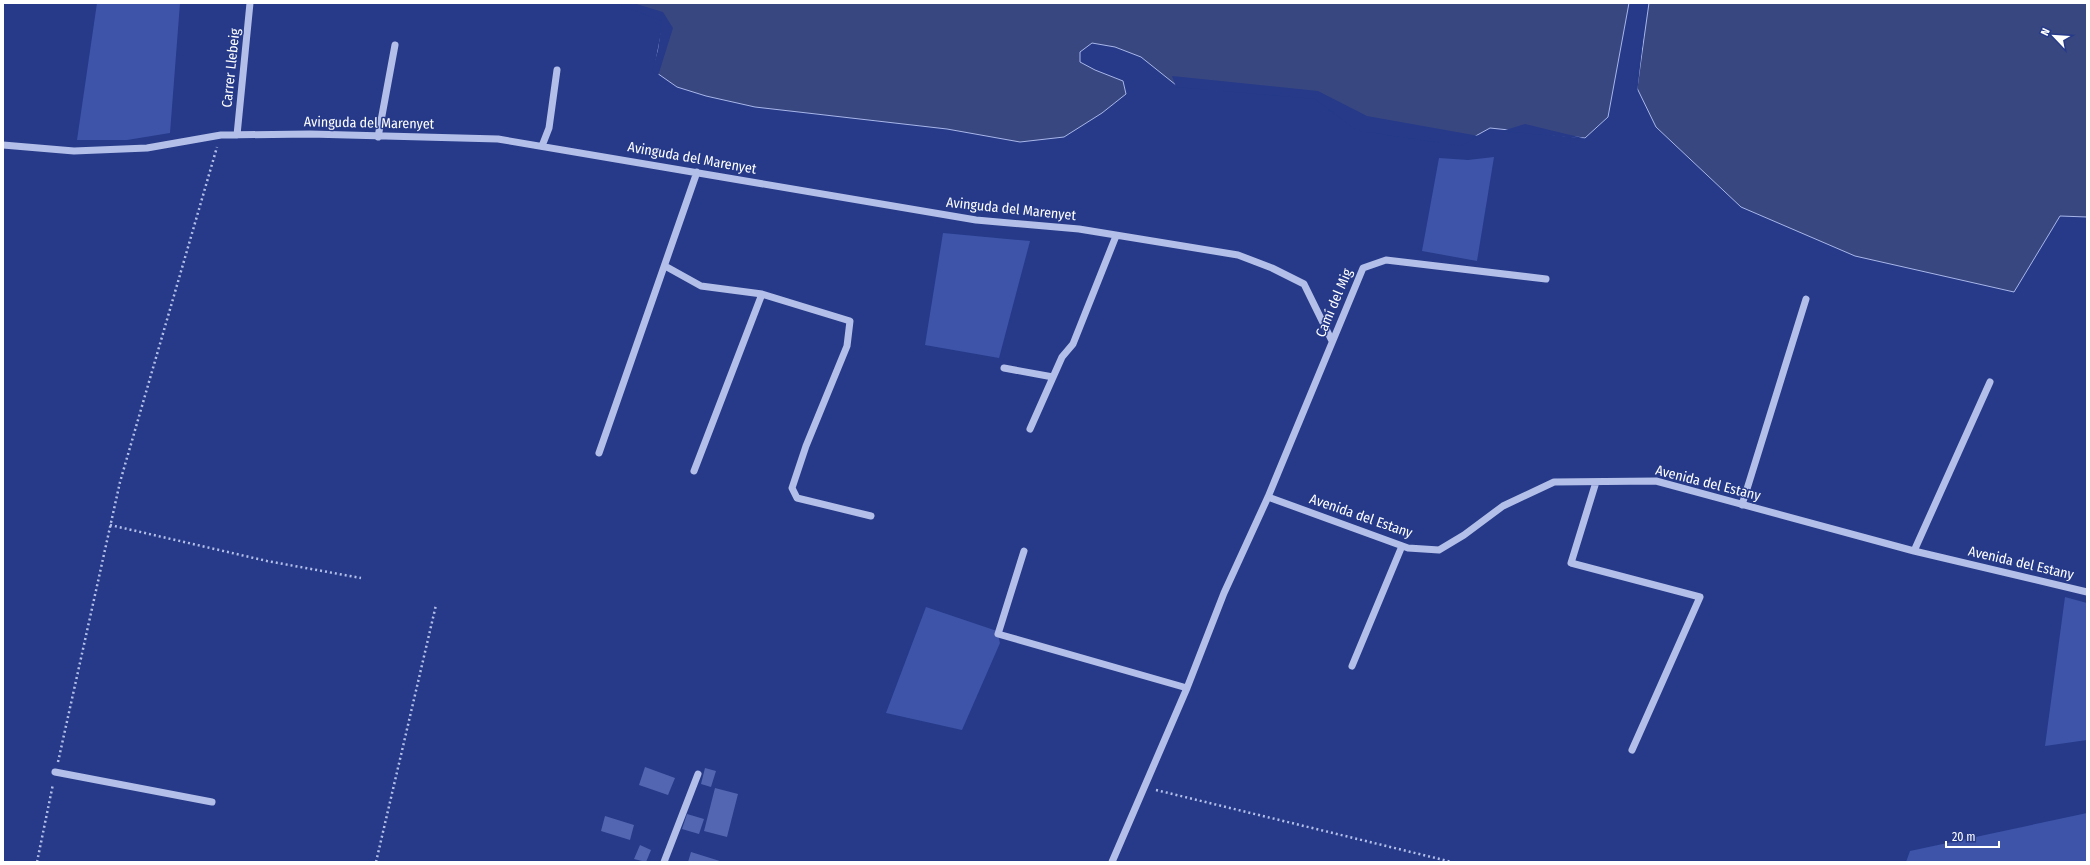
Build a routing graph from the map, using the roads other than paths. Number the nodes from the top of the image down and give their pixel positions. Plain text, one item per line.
1 (250, 3) edge
2 (395, 45) dead end
3 (557, 70) dead end
4 (238, 135) junction
5 (378, 137) junction
6 (3, 145) edge
7 (542, 146) junction
8 (697, 172) junction
9 (1116, 236) junction
10 (665, 266) junction
11 (1546, 279) dead end
12 (762, 294) junction
13 (1806, 299) dead end
14 (1332, 341) junction
15 (1004, 368) dead end
16 (1053, 377) junction
17 (1990, 382) dead end
18 (1030, 429) dead end
19 (599, 453) dead end
20 (694, 471) dead end
21 (1596, 482) junction
22 (1268, 497) junction
23 (1742, 505) junction
24 (871, 516) dead end
25 (1402, 546) junction
26 (1914, 551) junction
27 (1024, 552) dead end
28 (2087, 592) edge
29 (1352, 666) dead end
30 (1187, 688) junction
31 (1632, 750) dead end
32 (55, 772) road end
33 (698, 774) dead end
34 (212, 802) dead end
35 (664, 862) edge
36 (1112, 862) edge

1 - 4 street, Carrer Llebeig
2 - 5 street
3 - 7 street
4 - 5 street, Avinguda del Marenyet
4 - 6 street, Avinguda del Marenyet
5 - 7 street, Avinguda del Marenyet
7 - 8 street, Avinguda del Marenyet
8 - 9 street, Avinguda del Marenyet
8 - 10 street
9 - 14 street, Avinguda del Marenyet
9 - 16 street
10 - 12 street
10 - 19 street
11 - 14 street, Camí del Mig
12 - 20 street
12 - 24 street
13 - 23 street
14 - 22 street, Camí del Mig
15 - 16 street
16 - 18 street
17 - 26 street
21 - 23 street, Avenida del Estany
21 - 25 street, Avenida del Estany
21 - 31 street
22 - 25 street, Avenida del Estany
22 - 30 street, Camí del Mig
23 - 26 street, Avenida del Estany
25 - 29 street
26 - 28 street, Avenida del Estany
27 - 30 street
30 - 36 street, Camí del Mig
32 - 34 street
33 - 35 street

